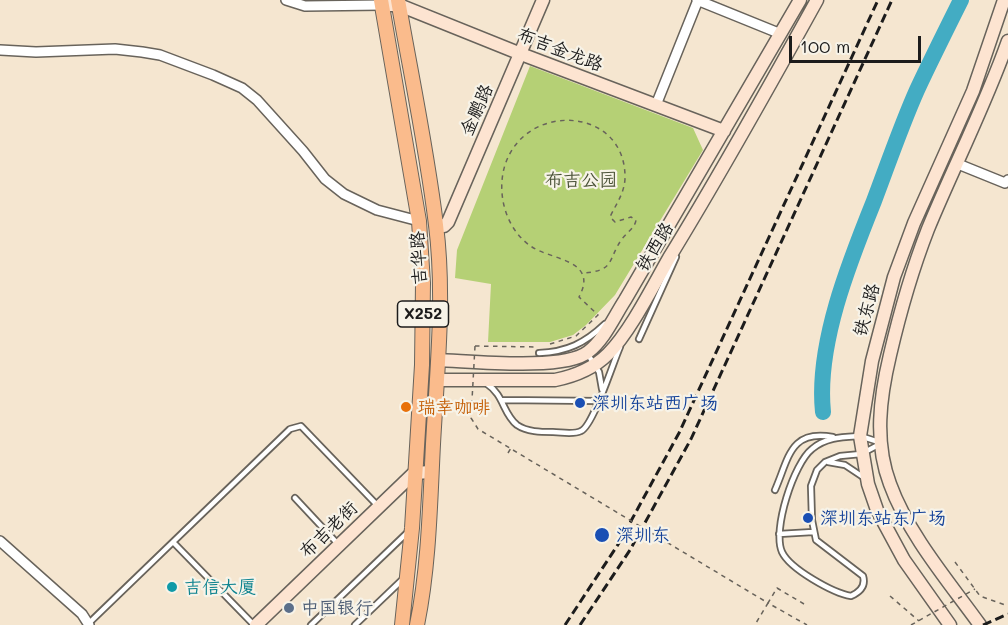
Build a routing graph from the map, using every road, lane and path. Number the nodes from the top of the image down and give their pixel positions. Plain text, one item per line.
1 (286, 0) edge
2 (543, 0) edge
3 (698, 0) edge
4 (800, 0) edge
5 (817, 0) edge
6 (1004, 0) edge
7 (382, 3) edge
8 (398, 3) edge
9 (781, 34) junction
10 (1008, 41) edge
11 (0, 50) edge
12 (771, 52) junction
13 (521, 54) junction
14 (784, 60) junction
15 (656, 105) junction
16 (724, 131) junction
17 (958, 164) junction
18 (1008, 180) edge
19 (697, 212) junction
20 (419, 221) junction
21 (436, 226) junction
22 (582, 273) junction
23 (618, 311) junction
24 (633, 318) junction
25 (639, 339) dead end
26 (547, 346) dead end
27 (539, 350) joint
28 (587, 353) junction
29 (438, 360) junction
30 (595, 365) junction
31 (437, 380) junction
32 (476, 380) junction
33 (502, 400) junction
34 (599, 400) junction
35 (860, 436) junction
36 (836, 438) junction
37 (882, 443) junction
38 (511, 448) junction
39 (508, 453) dead end
40 (861, 454) junction
41 (825, 462) junction
42 (432, 472) junction
43 (414, 473) junction
44 (868, 484) junction
45 (775, 490) dead end
46 (295, 498) dead end
47 (379, 507) junction
48 (412, 528) junction
49 (813, 532) junction
50 (779, 534) junction
51 (0, 541) edge
52 (173, 542) junction
53 (339, 545) junction
54 (955, 562) dead end
55 (409, 574) junction
56 (975, 589) junction
57 (890, 596) dead end
58 (768, 603) junction
59 (804, 604) dead end
60 (1008, 606) edge
61 (919, 621) junction
62 (756, 623) dead end
63 (88, 625) edge
64 (255, 625) edge
65 (311, 625) edge
66 (355, 625) edge
67 (402, 625) edge
68 (417, 625) edge
69 (807, 625) edge
70 (911, 625) edge
71 (950, 625) edge
72 (980, 625) edge

1 - 7 street
2 - 13 main road, 金鹏路
3 - 9 street
3 - 15 street
4 - 9 main road, 铁西路
5 - 14 main road, 铁西路
6 - 35 main road, 铁东路
7 - 8 main road, 布吉金龙路
7 - 20 main road, 吉华路 / X252
8 - 13 main road, 布吉金龙路
8 - 21 main road, 吉华路 / X252
9 - 12 main road, 铁西路
10 - 17 main road, 铁东路
11 - 20 street
12 - 14 main road
12 - 16 main road, 铁西路
13 - 15 main road, 布吉金龙路
13 - 21 main road, 金鹏路
14 - 19 main road, 铁西路
15 - 16 main road, 布吉金龙路
16 - 23 main road, 铁西路
17 - 18 street
17 - 37 main road, 铁东路
19 - 24 main road, 铁西路
19 - 25 lane
20 - 43 main road, 吉华路 / X252
21 - 29 main road, 吉华路 / X252
22 - 22 path
22 - 26 path
23 - 27 lane
23 - 28 main road, 铁西路
24 - 30 main road, 铁西路
24 - 34 lane
27 - 38 path, bridge
28 - 29 main road
28 - 30 lane
29 - 31 main road, 吉华路 / X252
30 - 32 main road, 铁西路
30 - 34 lane
31 - 32 main road, 铁西路
31 - 42 main road, 吉华路 / X252
32 - 33 lane
33 - 34 lane
33 - 34 lane
35 - 36 lane
35 - 37 lane
35 - 40 main road, 铁东路
36 - 45 lane
36 - 50 lane
37 - 40 lane
37 - 72 main road, 铁东路
38 - 39 path
38 - 58 path, bridge
40 - 41 lane
40 - 44 main road, 铁东路
41 - 44 lane
41 - 49 lane
42 - 43 main road
42 - 68 main road, 吉华路 / X252
43 - 47 main road, 布吉老街
43 - 48 main road, 吉华路 / X252
44 - 71 main road, 铁东路
46 - 53 lane
47 - 52 lane
47 - 53 main road, 布吉老街
48 - 55 main road, 吉华路 / X252
48 - 65 lane
49 - 50 lane
49 - 50 lane
51 - 63 street
52 - 63 lane
52 - 64 lane
53 - 64 main road, 布吉老街
54 - 56 path
55 - 66 lane
55 - 67 main road, 吉华路 / X252
56 - 60 path
56 - 61 path, bridge
57 - 61 path
58 - 59 path
58 - 62 path, bridge
58 - 69 path
61 - 70 path, bridge

